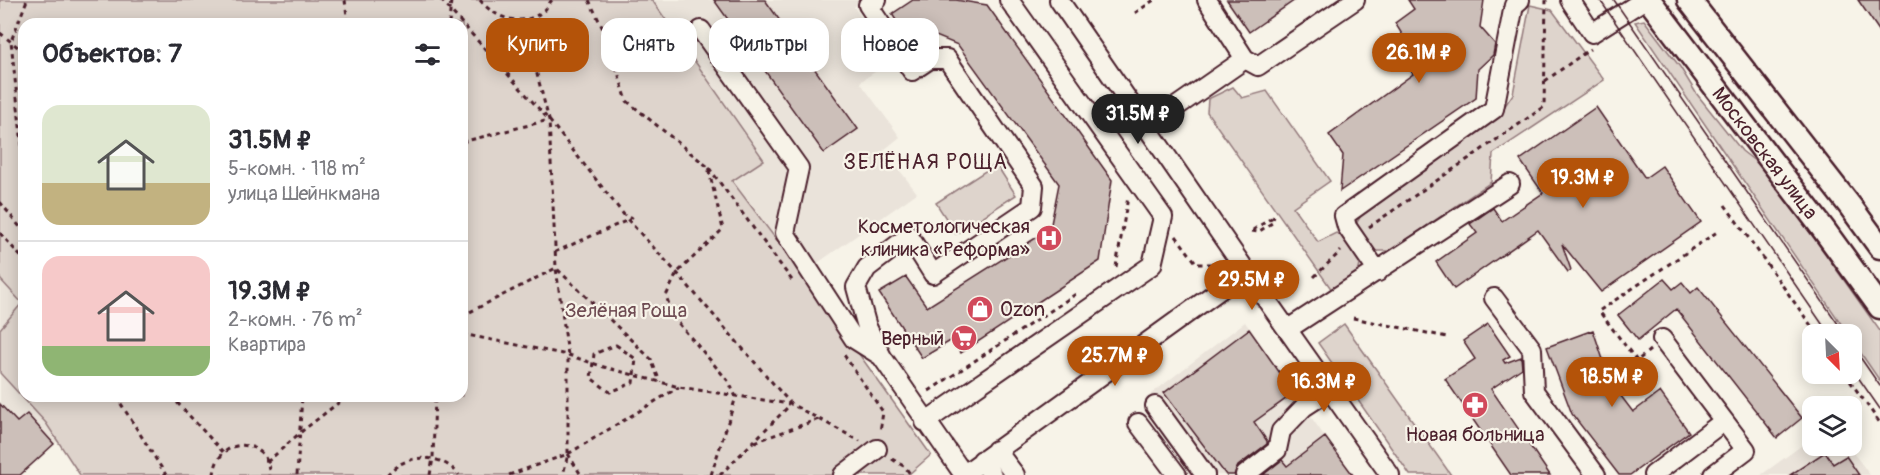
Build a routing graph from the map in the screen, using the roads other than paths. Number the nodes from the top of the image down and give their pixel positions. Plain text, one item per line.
1 (877, 0) edge
2 (1009, 0) edge
3 (1059, 0) edge
4 (1207, 0) edge
5 (1355, 0) edge
6 (1520, 0) edge
7 (1570, 0) edge
8 (1646, 0) edge
9 (1689, 0) edge
10 (701, 30) dead end
11 (1245, 59) junction
12 (1147, 127) junction
13 (1510, 184) dead end
14 (1880, 247) edge
15 (1246, 271) junction
16 (1377, 272) junction
17 (1494, 298) dead end
18 (1880, 308) edge
19 (1288, 329) junction
20 (1662, 339) road end
21 (882, 357) junction
22 (1330, 390) junction
23 (1155, 406) dead end
24 (1724, 421) junction
25 (926, 422) junction
26 (1138, 423) dead end
27 (877, 450) road end
28 (990, 462) edge
29 (1388, 474) edge
30 (843, 475) edge
31 (963, 475) edge
32 (1015, 475) edge
33 (1176, 475) edge
34 (1205, 475) edge
35 (1245, 475) edge
36 (1596, 475) edge
37 (1653, 475) edge
38 (1713, 475) edge

1 - 21 street
2 - 25 street
3 - 12 street
4 - 11 street
5 - 11 street
6 - 16 street
7 - 8 street
8 - 18 main road, Московская улица
9 - 14 main road, Московская улица
10 - 21 street
11 - 12 street
12 - 15 street
13 - 16 street
15 - 19 street
15 - 28 street
16 - 19 street
17 - 36 street
19 - 22 street
20 - 24 street
21 - 25 street
22 - 29 street
22 - 35 street
23 - 34 street
24 - 37 street
24 - 38 street
25 - 31 street
26 - 33 street
27 - 30 street
28 - 31 street
28 - 32 street

